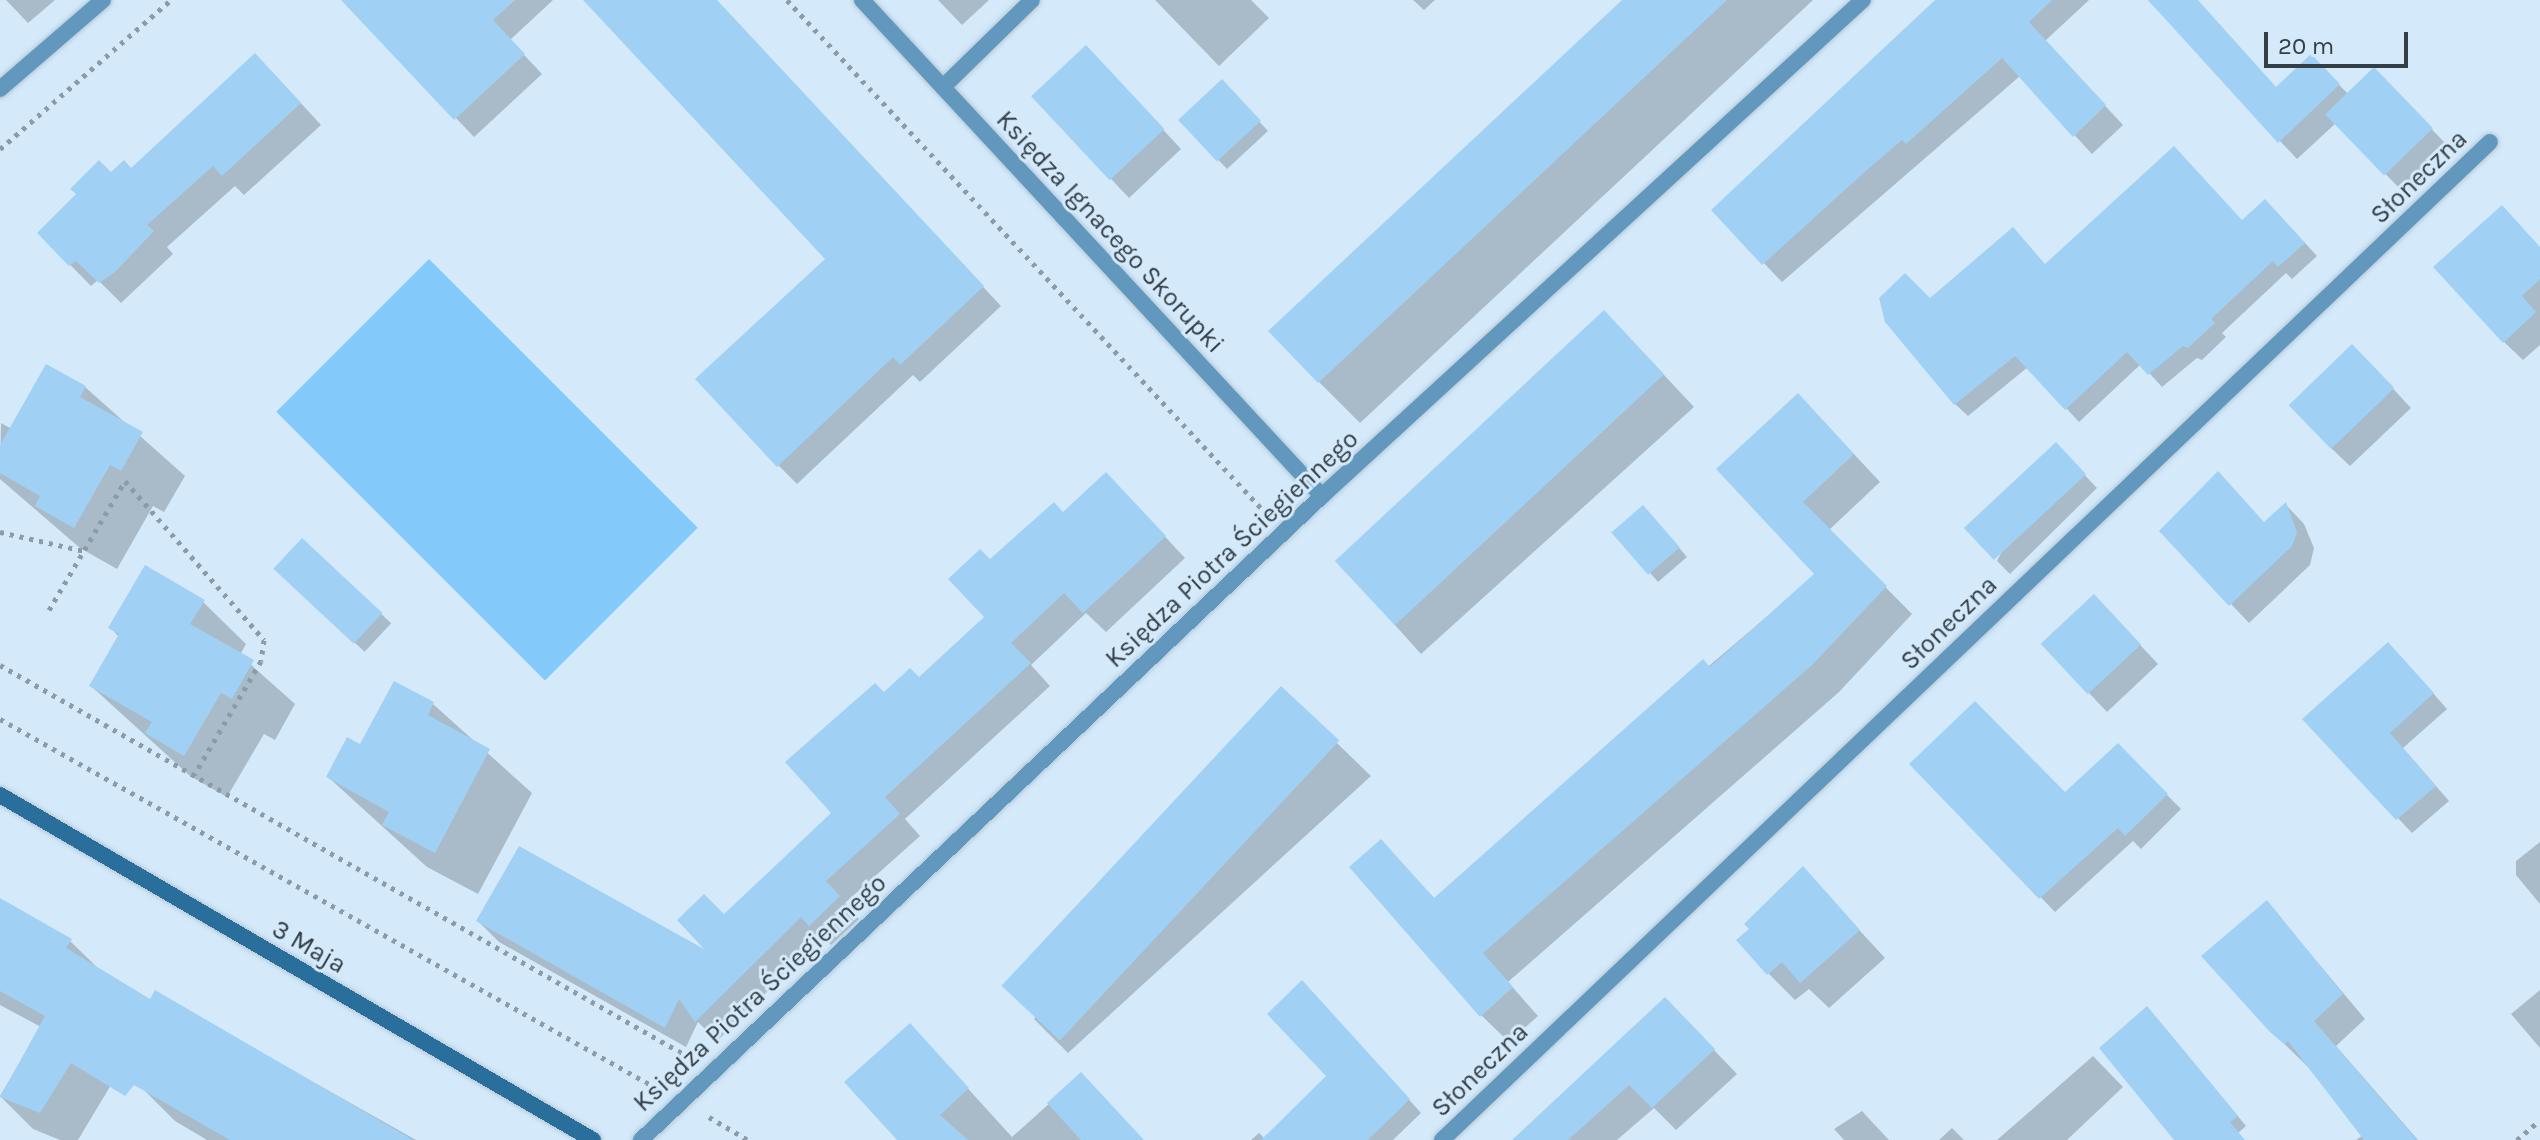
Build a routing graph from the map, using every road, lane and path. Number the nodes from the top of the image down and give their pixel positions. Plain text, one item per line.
1 (103, 0) edge
2 (171, 0) edge
3 (787, 0) edge
4 (862, 0) edge
5 (1032, 0) edge
6 (1863, 0) edge
7 (943, 87) junction
8 (0, 89) edge
9 (2490, 142) dead end
10 (0, 149) edge
11 (1322, 496) junction
12 (1254, 523) dead end
13 (0, 532) edge
14 (84, 551) junction
15 (49, 610) dead end
16 (0, 665) edge
17 (0, 719) edge
18 (194, 775) junction
19 (0, 795) edge
20 (682, 1053) dead end
21 (680, 1101) junction
22 (2539, 1123) edge
23 (593, 1140) edge
24 (641, 1140) edge
25 (748, 1140) edge
26 (1442, 1140) edge
27 (2517, 1140) edge

1 - 8 street
2 - 10 path
3 - 12 path
4 - 7 street, Księdza Ignacego Skorupki
5 - 7 street
6 - 11 street, Księdza Piotra Ściegiennego
7 - 11 street, Księdza Ignacego Skorupki
9 - 26 street, Słoneczna
11 - 21 street, Księdza Piotra Ściegiennego
13 - 14 path
14 - 15 path
14 - 18 path
16 - 18 path
17 - 21 path
18 - 20 path
19 - 23 main road, 3 Maja
21 - 24 street, Księdza Piotra Ściegiennego
21 - 25 path
22 - 27 path

